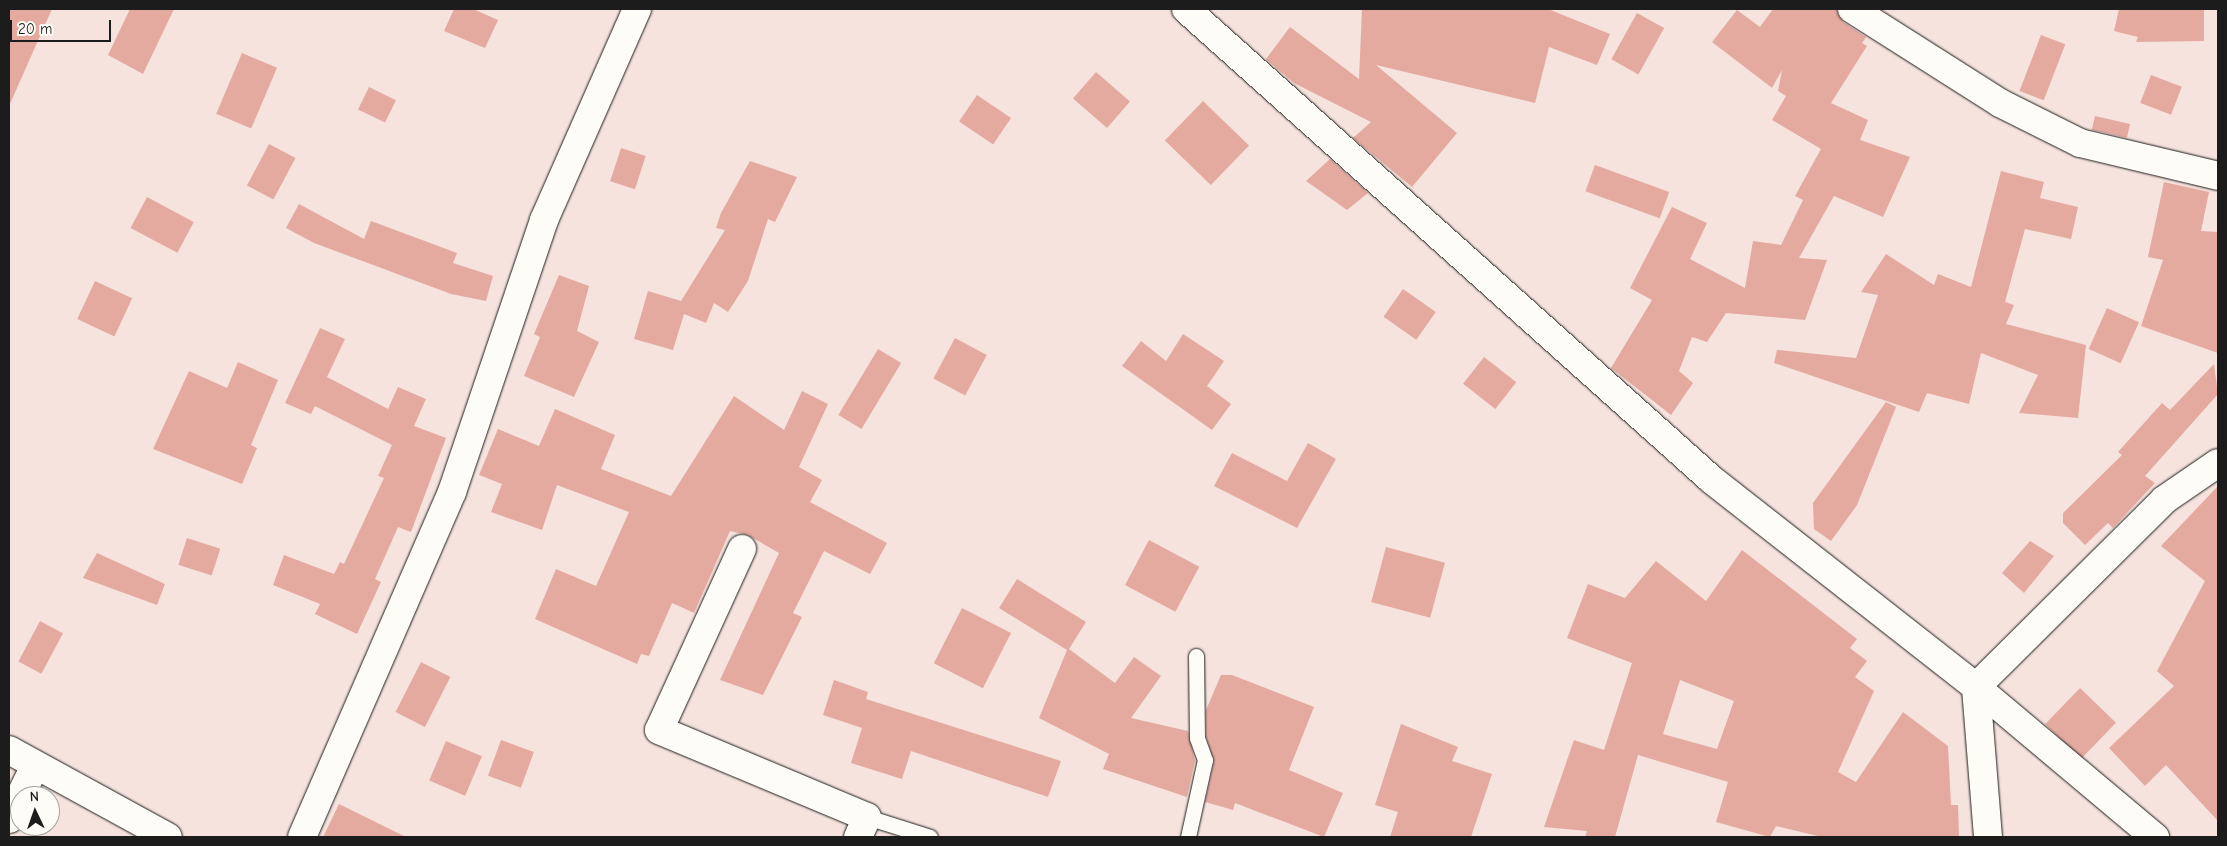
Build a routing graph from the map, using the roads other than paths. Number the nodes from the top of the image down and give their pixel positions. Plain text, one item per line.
1 (637, 9) edge
2 (1186, 9) edge
3 (1852, 9) edge
4 (2218, 176) edge
5 (2218, 463) edge
6 (742, 549) dead end
7 (1196, 656) dead end
8 (1976, 687) junction
9 (9, 750) edge
10 (35, 766) junction
11 (9, 819) edge
12 (862, 827) edge
13 (168, 837) edge
14 (302, 837) edge
15 (930, 837) edge
16 (1188, 837) edge
17 (1988, 837) edge
18 (2155, 837) edge

1 - 14 street
2 - 8 street
3 - 4 street
5 - 8 street
6 - 12 street
7 - 16 lane
8 - 17 street
8 - 18 street
9 - 10 street
10 - 11 street
10 - 13 street
12 - 15 lane

